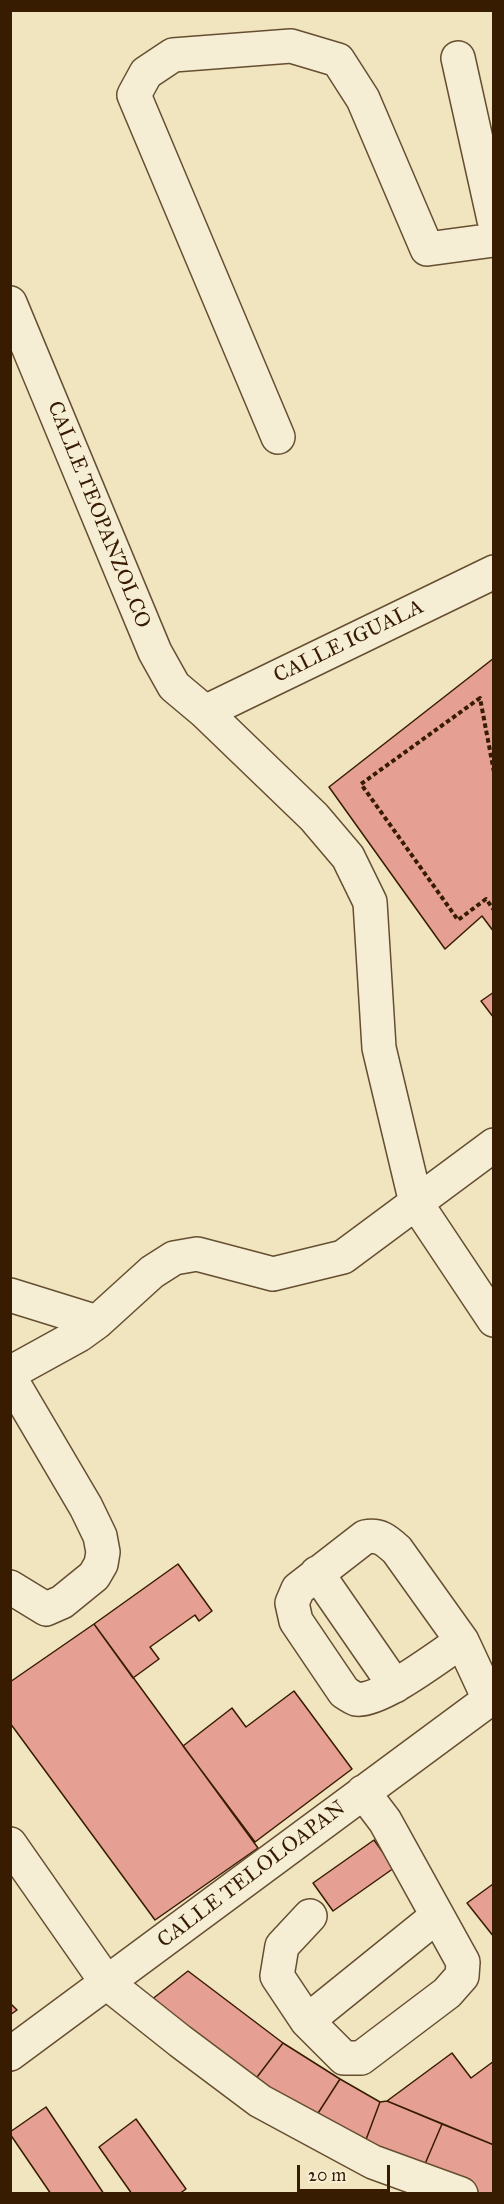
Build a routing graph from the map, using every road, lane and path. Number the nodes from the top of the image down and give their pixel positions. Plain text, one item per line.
1 (458, 58) dead end
2 (494, 220) edge
3 (494, 240) edge
4 (10, 303) edge
5 (278, 436) dead end
6 (494, 572) edge
7 (206, 712) junction
8 (494, 772) edge
9 (494, 910) edge
10 (494, 1145) edge
11 (416, 1203) junction
12 (10, 1295) edge
13 (494, 1320) edge
14 (97, 1322) junction
15 (10, 1372) edge
16 (10, 1378) edge
17 (317, 1574) junction
18 (10, 1587) edge
19 (462, 1641) junction
20 (394, 1686) junction
21 (492, 1688) edge
22 (363, 1792) junction
23 (10, 1844) edge
24 (310, 1916) dead end
25 (437, 1916) junction
26 (107, 1983) junction
27 (307, 2021) junction
28 (10, 2054) edge
29 (461, 2193) edge

1 - 2 street
3 - 5 street
4 - 7 street, CALLE TEOPANZOLCO
6 - 7 street, CALLE IGUALA
7 - 11 street, CALLE TEOPANZOLCO
8 - 9 path
10 - 11 street
11 - 13 street
11 - 14 street
12 - 14 street
14 - 15 street
16 - 18 street
17 - 19 street
17 - 20 street
17 - 20 street
19 - 20 street
19 - 21 street
21 - 22 street, CALLE TELOLOAPAN
22 - 25 street
22 - 26 street, CALLE TELOLOAPAN
23 - 26 street
24 - 27 street
25 - 27 street
25 - 27 street
26 - 28 street, CALLE TELOLOAPAN
26 - 29 street

